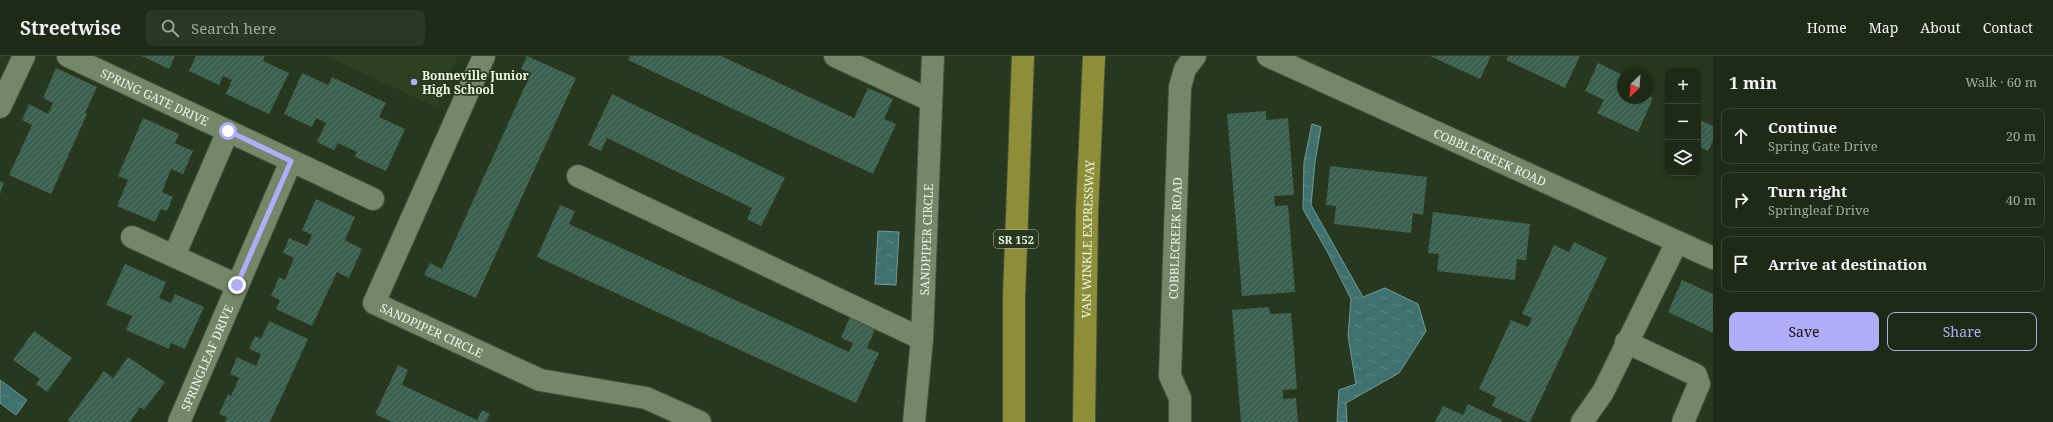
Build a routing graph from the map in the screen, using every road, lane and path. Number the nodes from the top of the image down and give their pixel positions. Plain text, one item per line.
1 (24, 56) edge
2 (68, 56) edge
3 (484, 56) edge
4 (835, 56) edge
5 (933, 56) edge
6 (1023, 56) edge
7 (1094, 56) edge
8 (1195, 56) edge
9 (1268, 56) edge
10 (930, 100) junction
11 (0, 107) edge
12 (228, 131) junction
13 (291, 161) junction
14 (578, 176) dead end
15 (373, 199) dead end
16 (132, 237) dead end
17 (1676, 242) junction
18 (174, 256) junction
19 (1713, 258) edge
20 (237, 285) junction
21 (922, 340) junction
22 (1626, 342) junction
23 (179, 422) edge
24 (700, 422) edge
25 (914, 422) edge
26 (1014, 422) edge
27 (1084, 422) edge
28 (1180, 422) edge
29 (1582, 422) edge
30 (1682, 422) edge

1 - 11 street
2 - 12 street, SPRING GATE DRIVE
3 - 24 street, SANDPIPER CIRCLE
4 - 10 street
5 - 10 street, SANDPIPER CIRCLE
6 - 26 main road, SR 152
7 - 27 main road, VAN WINKLE EXPRESSWAY
8 - 28 street, COBBLECREEK ROAD
9 - 17 street, COBBLECREEK ROAD
10 - 21 street, SANDPIPER CIRCLE
12 - 13 street, SPRING GATE DRIVE
12 - 18 street
13 - 15 street, SPRING GATE DRIVE
13 - 20 street, SPRINGLEAF DRIVE
14 - 21 street
16 - 18 street
17 - 19 street, COBBLECREEK ROAD
17 - 22 street
18 - 20 street
20 - 23 street, SPRINGLEAF DRIVE
21 - 25 street, SANDPIPER CIRCLE
22 - 29 street
22 - 30 street

